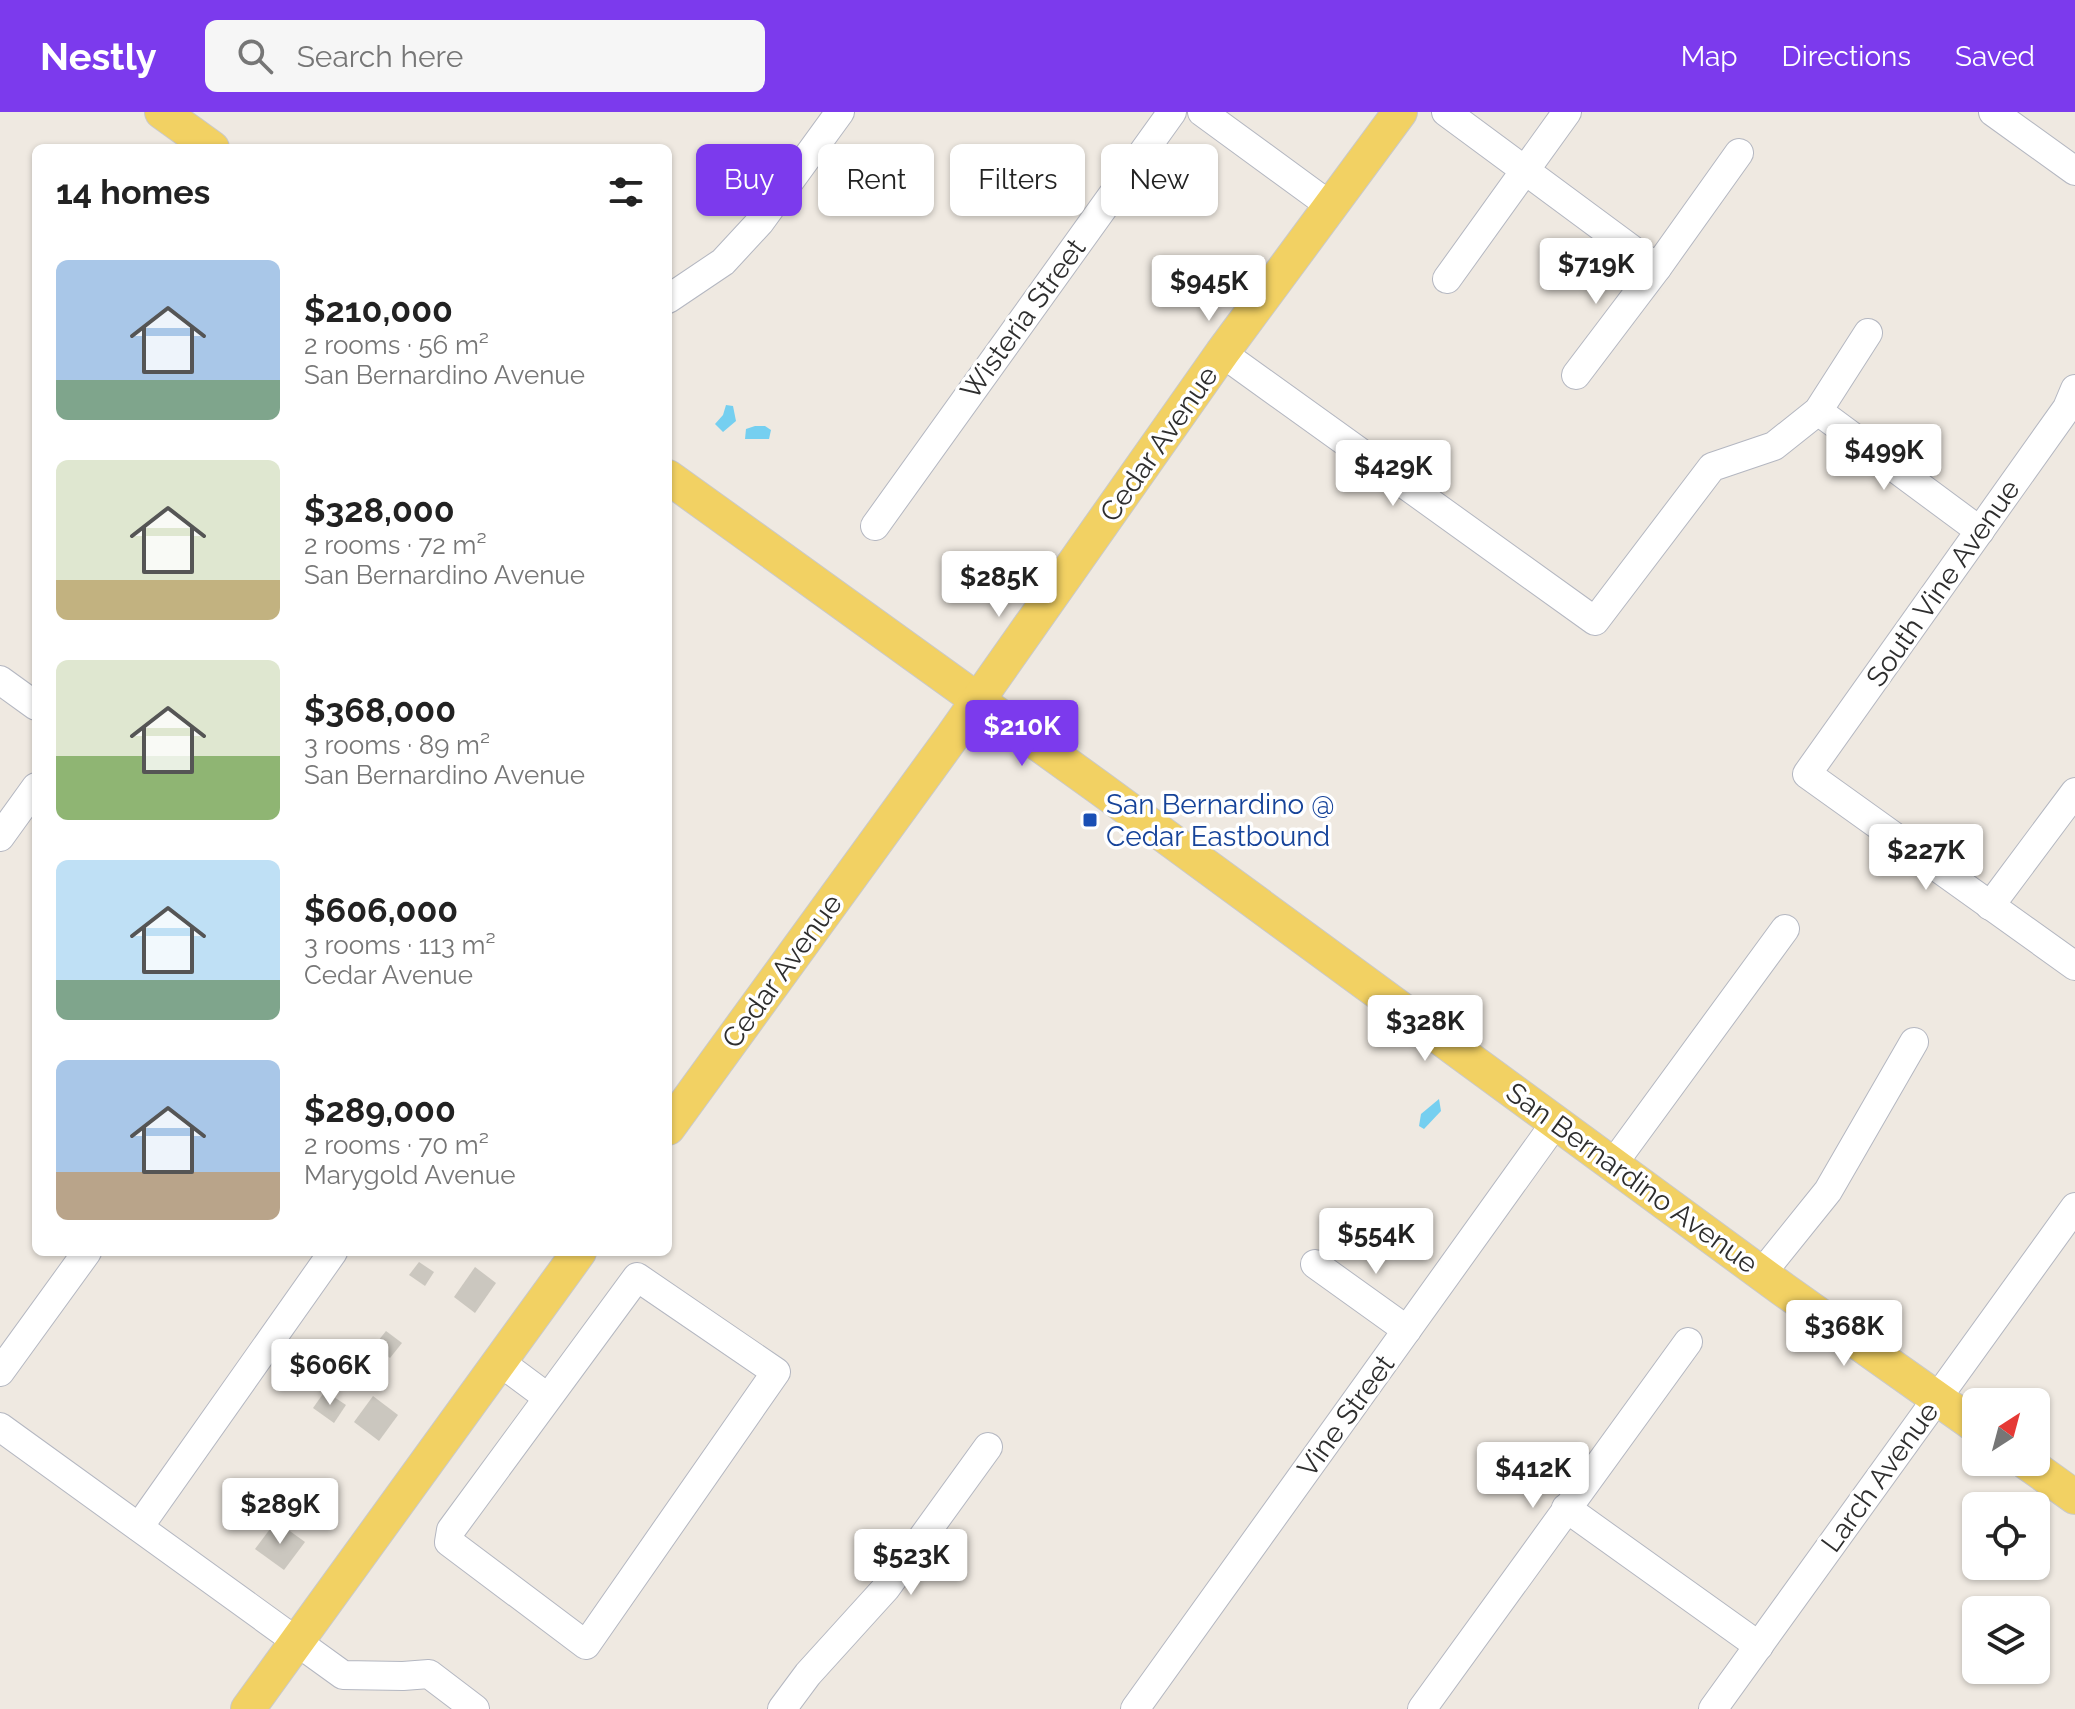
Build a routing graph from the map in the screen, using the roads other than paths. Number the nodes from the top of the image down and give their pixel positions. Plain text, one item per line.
1 (162, 112) edge
2 (840, 112) edge
3 (1172, 112) edge
4 (1202, 112) edge
5 (1400, 112) edge
6 (1446, 112) edge
7 (1567, 112) edge
8 (1993, 112) edge
9 (206, 144) edge
10 (1739, 153) dead end
11 (1524, 170) junction
12 (2075, 171) edge
13 (1332, 207) junction
14 (1657, 268) junction
15 (1447, 279) dead end
16 (672, 296) edge
17 (1868, 333) dead end
18 (1222, 353) junction
19 (1576, 375) dead end
20 (2075, 389) edge
21 (1818, 411) junction
22 (672, 480) edge
23 (875, 526) dead end
24 (1980, 531) junction
25 (0, 680) edge
26 (977, 700) junction
27 (32, 703) edge
28 (2075, 792) edge
29 (32, 793) edge
30 (0, 837) edge
31 (1990, 906) junction
32 (1785, 929) dead end
33 (2075, 966) edge
34 (1914, 1042) dead end
35 (672, 1122) edge
36 (1556, 1122) junction
37 (1613, 1164) junction
38 (2075, 1207) edge
39 (84, 1256) edge
40 (330, 1256) edge
41 (576, 1256) edge
42 (1315, 1264) dead end
43 (1762, 1273) junction
44 (1407, 1330) junction
45 (1688, 1342) dead end
46 (500, 1362) junction
47 (0, 1372) edge
48 (547, 1397) junction
49 (1937, 1398) junction
50 (1962, 1416) edge
51 (0, 1427) edge
52 (988, 1447) dead end
53 (2046, 1476) edge
54 (2075, 1497) edge
55 (1566, 1508) junction
56 (139, 1527) junction
57 (296, 1643) junction
58 (1759, 1646) junction
59 (248, 1709) edge
60 (475, 1709) edge
61 (782, 1709) edge
62 (1135, 1709) edge
63 (1422, 1709) edge
64 (1713, 1709) edge

1 - 9 main road
2 - 16 street
3 - 23 street, Wisteria Street
4 - 13 street
5 - 13 main road, Cedar Avenue
6 - 11 street
7 - 11 street
8 - 12 street
10 - 14 street
11 - 14 street
11 - 15 street
13 - 18 main road, Cedar Avenue
14 - 19 street
17 - 21 street
18 - 21 street
18 - 26 main road, Cedar Avenue
20 - 24 street, South Vine Avenue
21 - 24 street
22 - 26 main road, San Bernardino Avenue
24 - 31 street, South Vine Avenue
25 - 27 street
26 - 35 main road, Cedar Avenue
26 - 36 main road, San Bernardino Avenue
28 - 31 street
29 - 30 street
31 - 33 street
32 - 37 street
34 - 43 street
36 - 37 main road, San Bernardino Avenue
36 - 44 street, Vine Street
37 - 43 main road, San Bernardino Avenue
38 - 49 street, Larch Avenue
39 - 47 street
40 - 56 street
41 - 46 main road
42 - 44 street
43 - 49 main road, San Bernardino Avenue
44 - 62 street, Vine Street
45 - 55 street
46 - 48 street
46 - 57 main road
48 - 48 street
49 - 50 main road, San Bernardino Avenue
49 - 58 street, Larch Avenue
51 - 56 street
52 - 61 street
53 - 54 main road
55 - 58 street
55 - 63 street
56 - 57 street
57 - 59 main road
57 - 60 street
58 - 64 street, Larch Avenue

